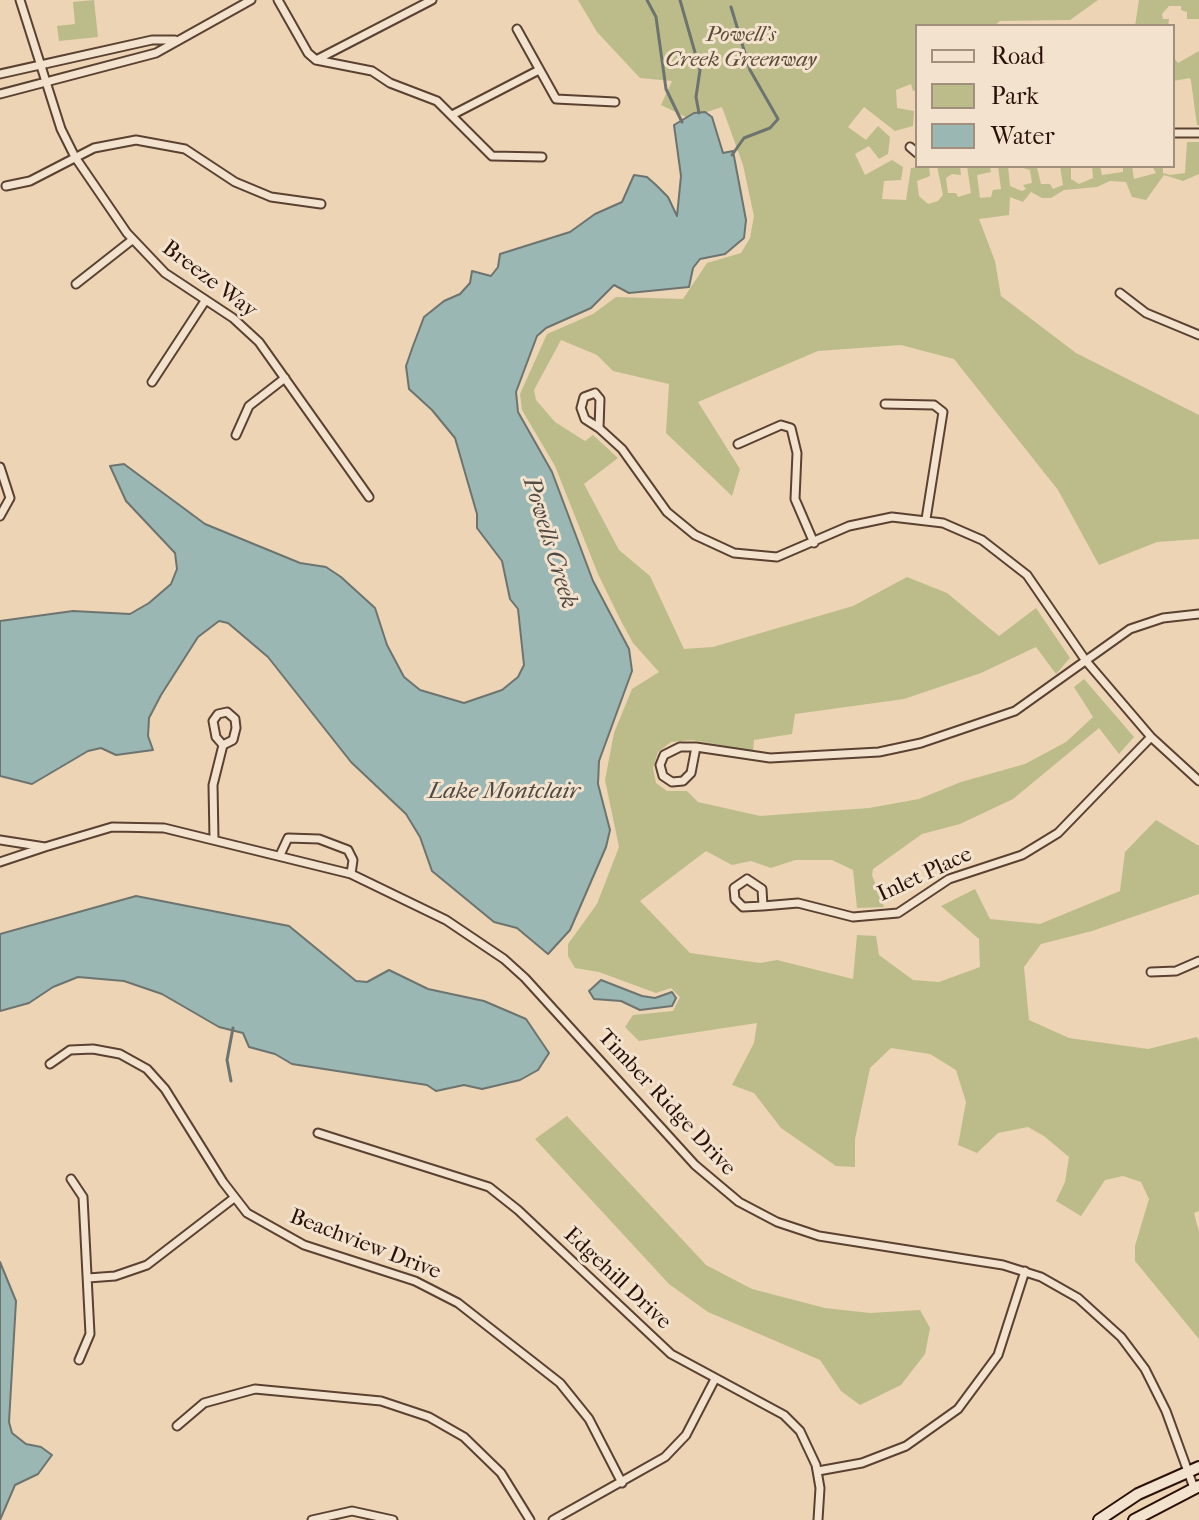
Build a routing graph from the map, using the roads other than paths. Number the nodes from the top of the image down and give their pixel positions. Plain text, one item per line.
1 (20, 0) edge
2 (251, 0) edge
3 (278, 0) edge
4 (432, 0) edge
5 (517, 29) dead end
6 (177, 40) junction
7 (316, 60) junction
8 (40, 64) junction
9 (539, 70) junction
10 (0, 74) edge
11 (45, 81) junction
12 (0, 94) edge
13 (615, 102) dead end
14 (452, 115) junction
15 (1175, 133) edge
16 (1199, 133) edge
17 (75, 157) junction
18 (542, 157) dead end
19 (6, 186) dead end
20 (321, 204) dead end
21 (132, 240) junction
22 (76, 284) dead end
23 (1120, 293) dead end
24 (205, 301) junction
25 (1199, 335) edge
26 (285, 378) junction
27 (152, 382) dead end
28 (885, 404) dead end
29 (599, 428) junction
30 (236, 435) dead end
31 (738, 444) dead end
32 (0, 467) edge
33 (369, 497) dead end
34 (0, 516) edge
35 (926, 519) junction
36 (814, 543) junction
37 (1199, 614) edge
38 (1086, 661) junction
39 (1151, 737) junction
40 (223, 745) junction
41 (696, 747) junction
42 (1199, 781) edge
43 (214, 839) junction
44 (0, 840) edge
45 (45, 847) junction
46 (280, 855) junction
47 (0, 862) edge
48 (351, 874) junction
49 (763, 906) junction
50 (1199, 961) edge
51 (1151, 972) dead end
52 (50, 1064) dead end
53 (318, 1133) dead end
54 (71, 1179) dead end
55 (234, 1198) junction
56 (1025, 1271) junction
57 (88, 1278) junction
58 (79, 1360) dead end
59 (715, 1379) junction
60 (177, 1426) dead end
61 (1199, 1467) edge
62 (818, 1471) junction
63 (1187, 1471) junction
64 (622, 1483) junction
65 (1196, 1487) edge
66 (312, 1520) edge
67 (393, 1520) edge
68 (530, 1520) edge
69 (553, 1520) edge
70 (818, 1520) edge
71 (1099, 1520) edge
72 (1134, 1520) edge

1 - 8 street, Breeze Way
2 - 6 street
3 - 7 street
4 - 7 street
5 - 9 street
6 - 8 street
6 - 11 street
7 - 14 street
8 - 10 street
8 - 11 street, Breeze Way
9 - 13 street
9 - 14 street
11 - 12 street
11 - 17 street, Breeze Way
14 - 18 street
15 - 16 street
17 - 19 street
17 - 20 street
17 - 21 street, Breeze Way
21 - 22 street
21 - 24 street, Breeze Way
23 - 25 street
24 - 26 street, Breeze Way
24 - 27 street
26 - 30 street
26 - 33 street, Breeze Way
28 - 35 street
29 - 29 street
29 - 36 street
31 - 36 street
32 - 34 street
35 - 36 street
35 - 38 street
37 - 38 street
38 - 39 street
38 - 41 street
39 - 42 street
39 - 49 street, Inlet Place
40 - 40 street
40 - 43 street
41 - 41 street
43 - 45 street, Timber Ridge Drive
43 - 46 street, Timber Ridge Drive
44 - 45 street, Timber Ridge Drive
45 - 47 street, Timber Ridge Drive
46 - 48 street, Timber Ridge Drive
46 - 48 street
48 - 56 street, Timber Ridge Drive
49 - 49 street
50 - 51 street
52 - 55 street, Beachview Drive
53 - 59 street, Edgehill Drive
54 - 57 street
55 - 57 street
55 - 64 street, Beachview Drive
56 - 62 street
56 - 63 street, Timber Ridge Drive
57 - 58 street
59 - 62 street, Edgehill Drive
59 - 64 street
60 - 68 street
61 - 63 main road
62 - 70 street, Edgehill Drive
63 - 65 street, Timber Ridge Drive
63 - 71 main road
64 - 69 street
65 - 72 main road
66 - 67 street

